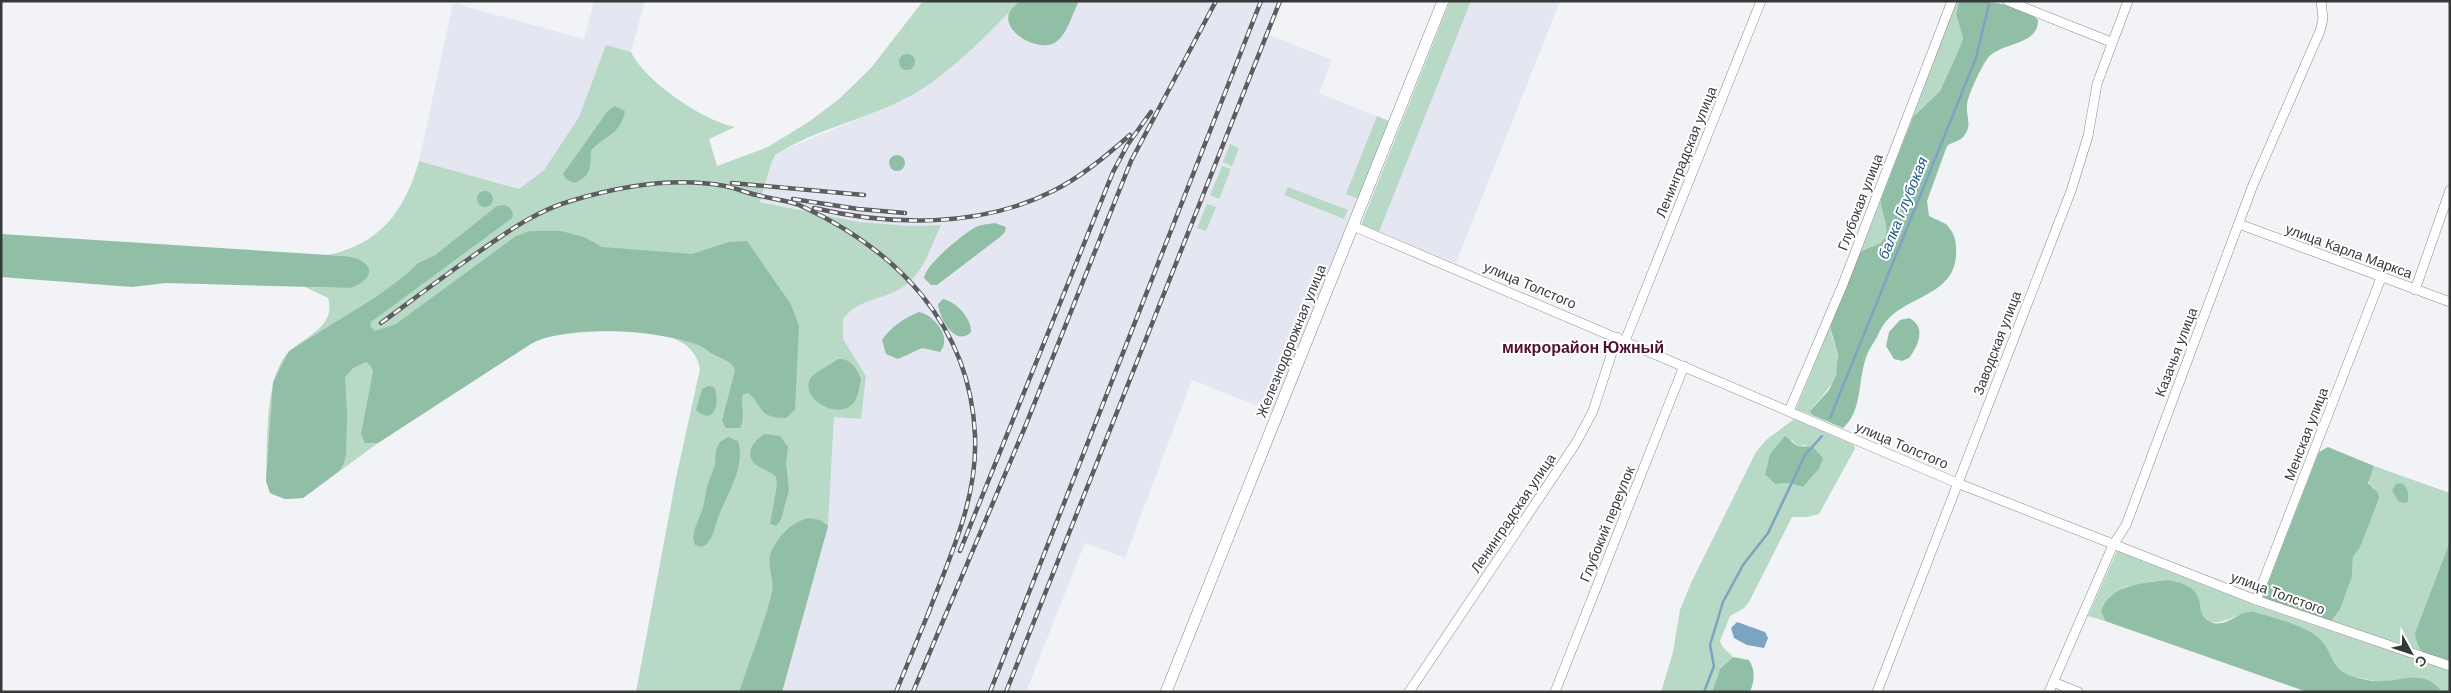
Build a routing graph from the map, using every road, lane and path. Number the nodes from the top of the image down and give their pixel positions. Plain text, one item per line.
1 (1443, 1) edge
2 (1761, 1) edge
3 (1952, 1) edge
4 (2008, 1) edge
5 (2128, 1) edge
6 (2321, 1) edge
7 (2111, 42) junction
8 (2450, 190) edge
9 (2239, 224) junction
10 (1354, 226) junction
11 (2381, 278) junction
12 (2415, 290) junction
13 (2450, 302) edge
14 (1616, 337) junction
15 (1626, 341) junction
16 (1684, 366) junction
17 (1789, 411) junction
18 (1957, 483) junction
19 (2113, 545) junction
20 (2256, 600) junction
21 (2450, 666) edge
22 (2053, 682) junction
23 (1166, 692) edge
24 (1409, 692) edge
25 (1555, 692) edge
26 (1877, 692) edge
27 (2049, 692) edge
28 (2078, 692) edge

1 - 10 main road, Железнодорожная улица
2 - 15 street, Ленинградская улица
3 - 17 street, Глубокая улица
4 - 7 street
5 - 7 street, Заводская улица
6 - 9 street, Казачья улица
7 - 18 street, Заводская улица
8 - 12 street
9 - 11 street, улица Карла Маркса
9 - 19 street, Казачья улица
10 - 14 street, улица Толстого
10 - 23 main road, Железнодорожная улица
11 - 12 street, улица Карла Маркса
11 - 20 street, Менская улица
12 - 13 street, улица Карла Маркса
14 - 15 street, улица Толстого
14 - 24 street, Ленинградская улица
15 - 16 street, улица Толстого
16 - 17 street, улица Толстого
16 - 25 street, Глубокий переулок
17 - 18 street, улица Толстого
18 - 19 street, улица Толстого
18 - 26 street, Заводская улица
19 - 20 street, улица Толстого
19 - 22 street, Казачья улица
20 - 21 street, улица Толстого
22 - 27 street, Казачья улица
22 - 28 street

